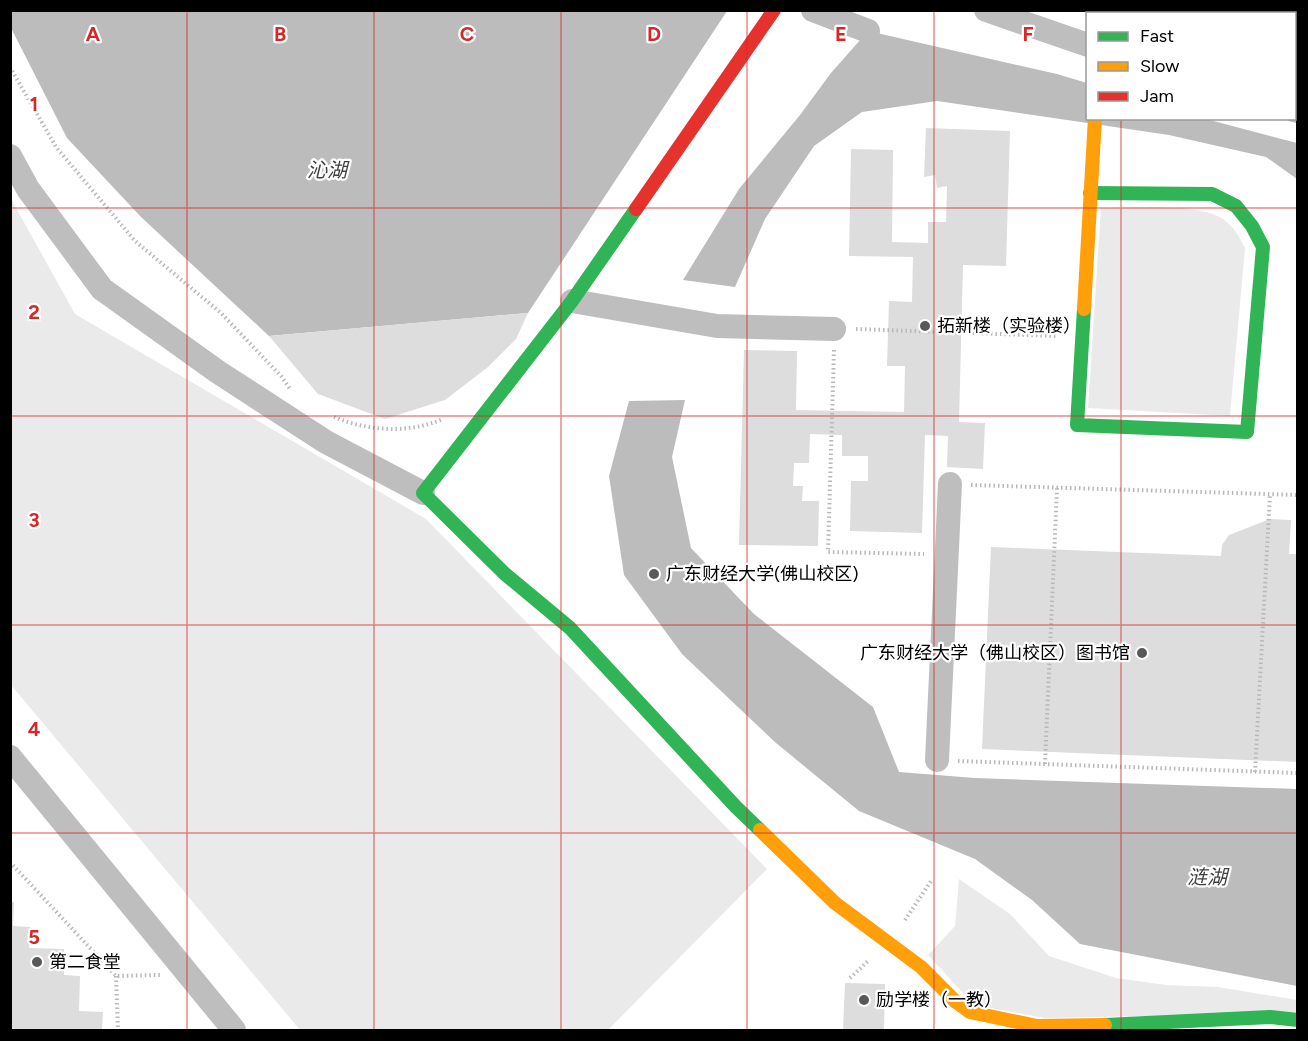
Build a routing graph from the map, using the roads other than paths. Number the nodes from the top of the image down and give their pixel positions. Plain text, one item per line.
1 (986, 10) edge
2 (774, 11) edge
3 (1086, 44) edge
4 (1095, 120) edge
5 (10, 156) edge
6 (1090, 193) junction
7 (572, 301) junction
8 (834, 329) road end
9 (950, 484) road end
10 (423, 493) junction
11 (10, 757) edge
12 (936, 760) road end
13 (1298, 1020) edge
14 (234, 1030) edge

1 - 3 street
2 - 7 street
4 - 6 street
5 - 10 street
6 - 6 street
7 - 8 street
7 - 10 street
9 - 12 street
10 - 13 street
11 - 14 street

